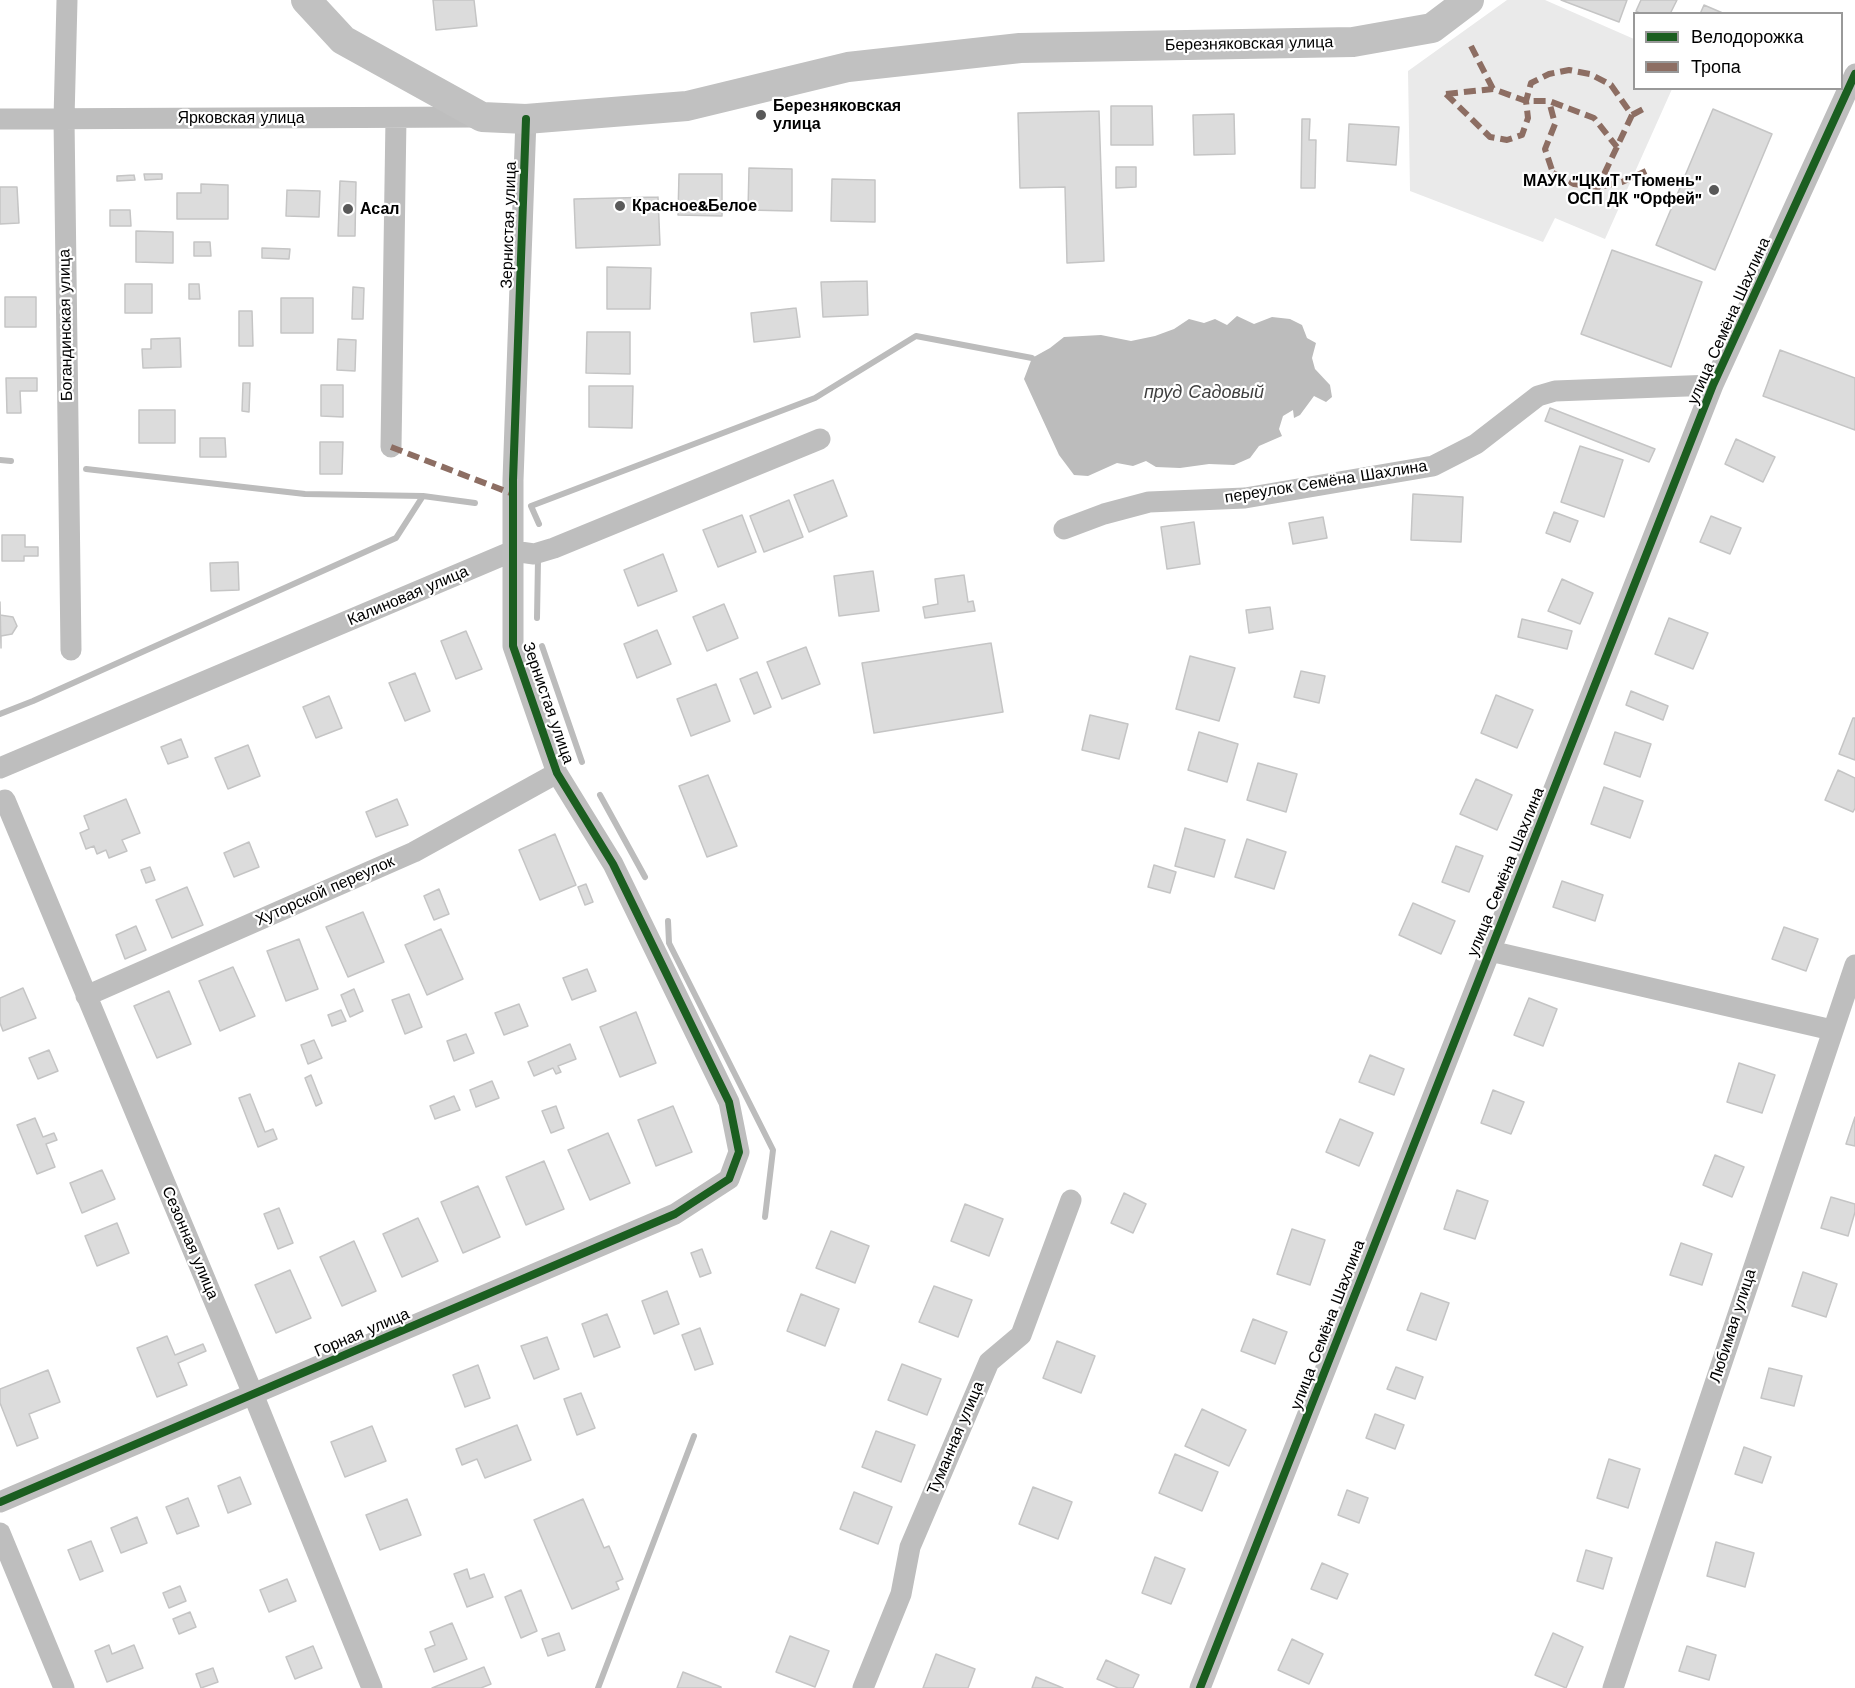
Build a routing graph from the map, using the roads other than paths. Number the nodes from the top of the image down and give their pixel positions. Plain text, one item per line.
1 (67, 0) edge
2 (306, 0) edge
3 (1469, 0) edge
4 (1855, 74) edge
5 (482, 117) junction
6 (396, 118) junction
7 (0, 119) edge
8 (64, 119) junction
9 (526, 119) junction
10 (1713, 385) junction
11 (820, 439) dead end
12 (391, 447) dead end
13 (1064, 530) dead end
14 (513, 551) junction
15 (71, 650) dead end
16 (0, 768) edge
17 (557, 773) junction
18 (5, 800) dead end
19 (1490, 951) junction
20 (1855, 965) edge
21 (86, 996) junction
22 (1832, 1030) junction
23 (729, 1179) joint
24 (1071, 1200) dead end
25 (253, 1394) junction
26 (0, 1502) edge
27 (0, 1533) edge
28 (64, 1688) edge
29 (372, 1688) edge
30 (863, 1688) edge
31 (1200, 1688) edge
32 (1613, 1688) edge

1 - 8 street, Богандинская улица
2 - 5 street, Березняковская улица
3 - 9 street, Березняковская улица
4 - 10 street, улица Семёна Шахлина
5 - 6 street, Ярковская улица
5 - 9 street, Березняковская улица
6 - 8 street, Ярковская улица
6 - 12 street
7 - 8 street, Ярковская улица
8 - 15 street, Богандинская улица
9 - 14 street, Зернистая улица
10 - 13 street, переулок Семёна Шахлина
10 - 19 street, улица Семёна Шахлина
11 - 14 street, Калиновая улица
14 - 16 street, Калиновая улица
14 - 17 street, Зернистая улица
17 - 21 street, Хуторской переулок
17 - 23 street, Зернистая улица
18 - 21 street, Сезонная улица
19 - 22 street
19 - 31 street, улица Семёна Шахлина
20 - 22 street, Любимая улица
21 - 25 street, Сезонная улица
22 - 32 street, Любимая улица
23 - 25 street, Горная улица
24 - 30 street, Туманная улица
25 - 26 street, Горная улица
25 - 29 street, Сезонная улица
27 - 28 street

